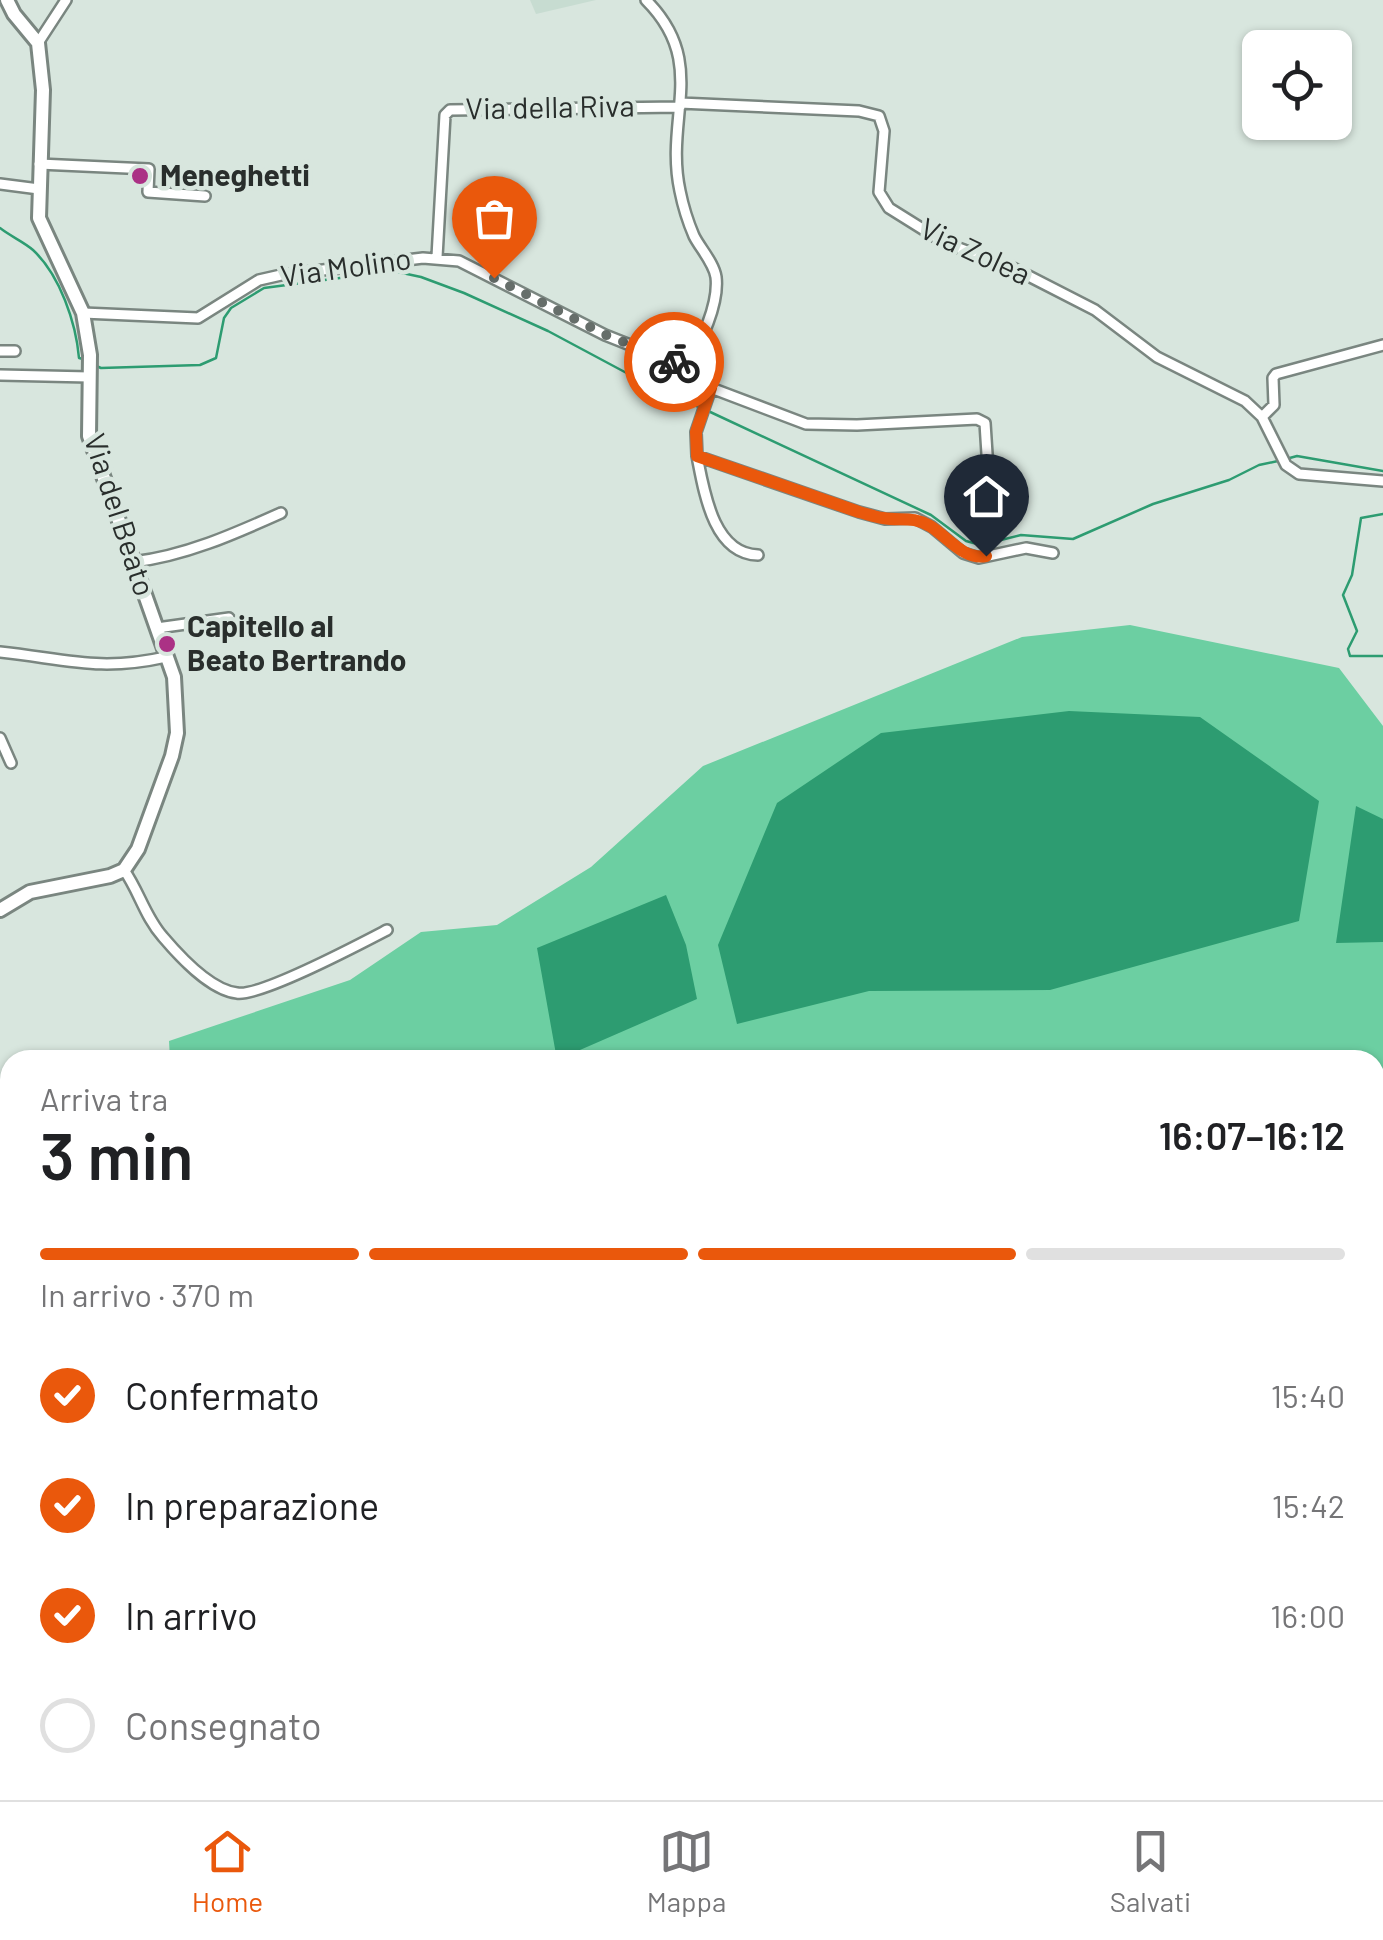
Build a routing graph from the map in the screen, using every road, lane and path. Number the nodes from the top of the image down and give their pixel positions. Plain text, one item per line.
1 (8, 0) edge
2 (66, 0) edge
3 (646, 0) edge
4 (38, 43) junction
5 (680, 105) junction
6 (39, 164) junction
7 (0, 184) edge
8 (40, 189) junction
9 (205, 196) dead end
10 (437, 257) junction
11 (83, 313) junction
12 (1383, 345) edge
13 (0, 350) edge
14 (16, 351) dead end
15 (685, 363) junction
16 (90, 367) junction
17 (0, 374) edge
18 (711, 388) junction
19 (1262, 417) junction
20 (697, 456) junction
21 (1383, 481) edge
22 (1005, 504) dead end
23 (281, 513) dead end
24 (1053, 552) dead end
25 (758, 555) dead end
26 (134, 562) junction
27 (230, 618) dead end
28 (157, 628) junction
29 (0, 652) edge
30 (166, 657) junction
31 (0, 738) edge
32 (11, 763) dead end
33 (124, 870) junction
34 (0, 910) edge
35 (387, 930) dead end

1 - 4 street
2 - 4 street
3 - 5 street
4 - 6 street, Via del Beato
5 - 10 street, Via della Riva
5 - 15 street
5 - 19 street, Via Zolea
6 - 8 street, Via del Beato
6 - 9 street
7 - 8 street
8 - 11 street, Via del Beato
10 - 11 street, Via Molino
10 - 15 street, Via Molino
11 - 16 street, Via del Beato
12 - 19 street
13 - 14 street
15 - 18 street
16 - 17 street
16 - 26 street, Via del Beato
18 - 20 street
18 - 22 street
19 - 21 street, Via Zolea
20 - 24 street
20 - 25 street
23 - 26 street
26 - 28 street, Via del Beato
27 - 28 street
28 - 30 street, Via del Beato
29 - 30 street
30 - 33 street, Via del Beato
31 - 32 street
33 - 34 street
33 - 35 street

